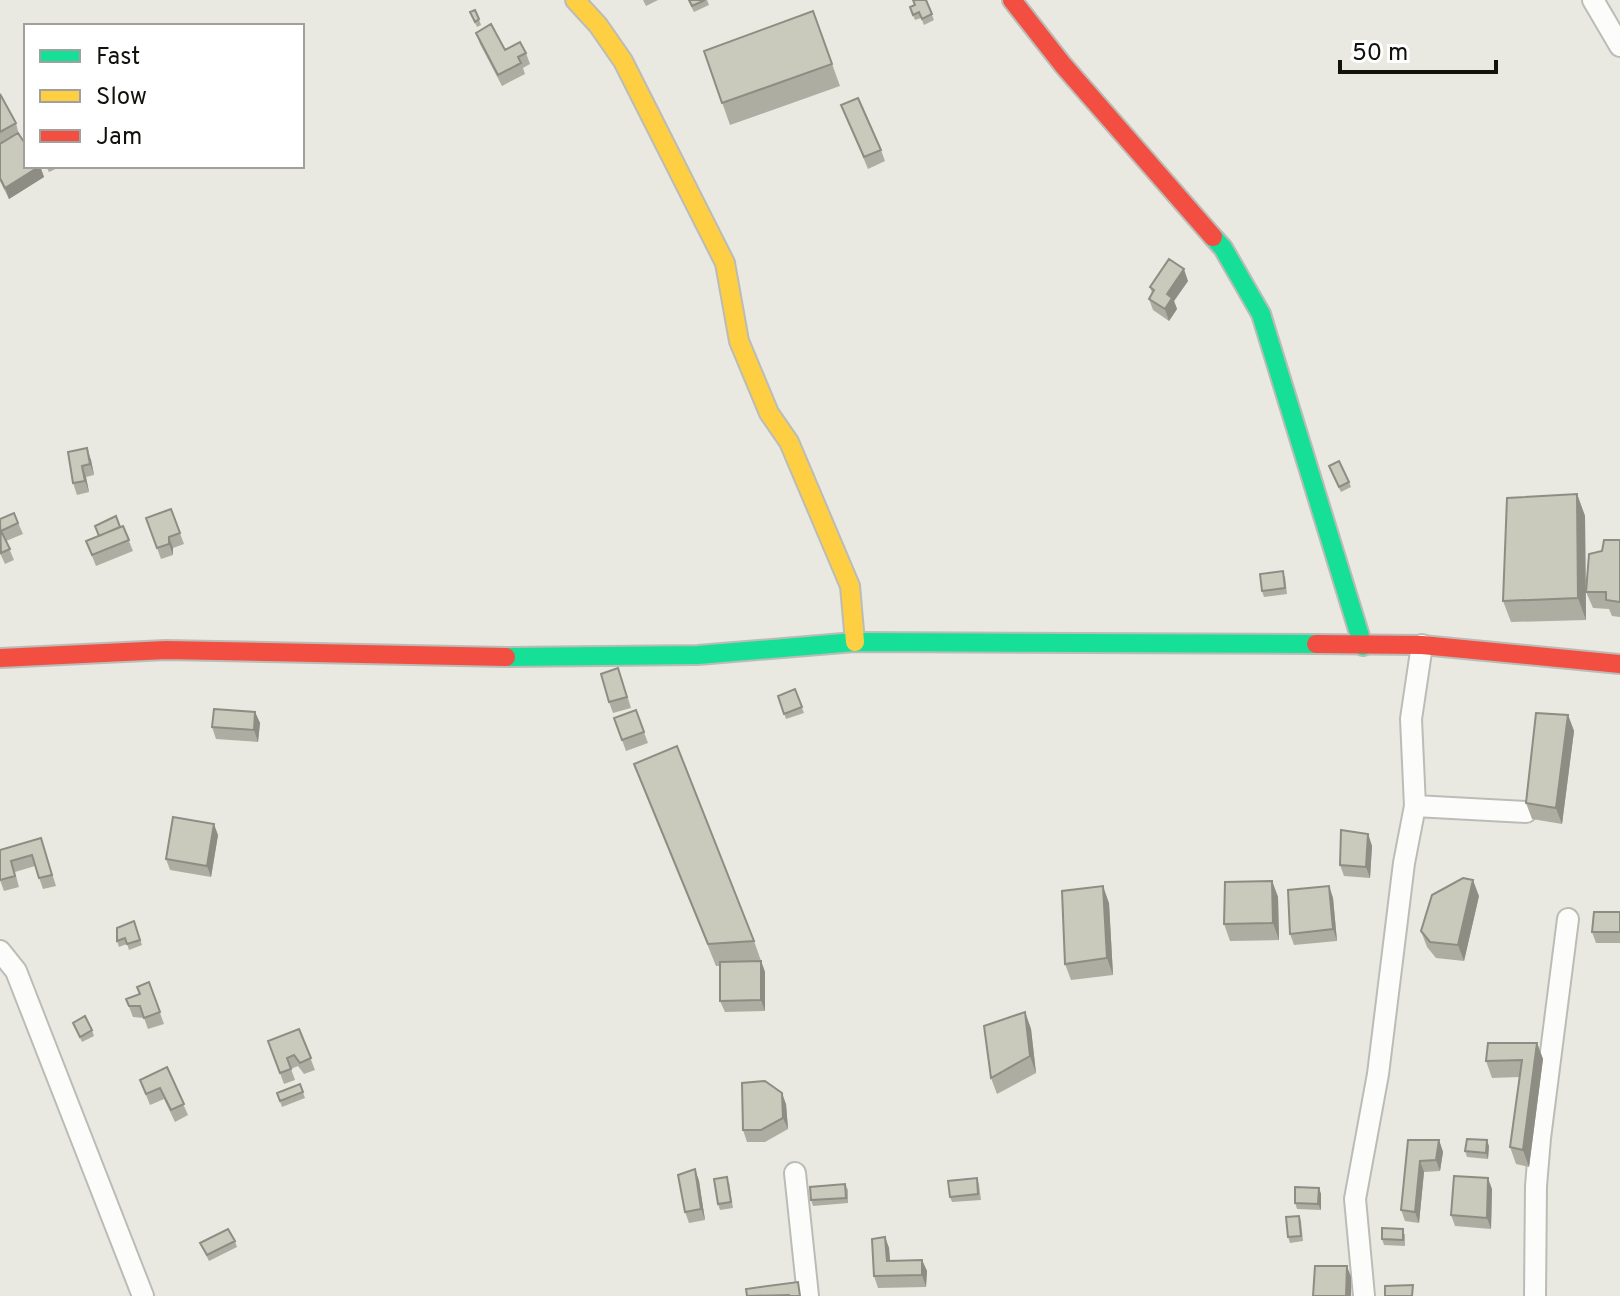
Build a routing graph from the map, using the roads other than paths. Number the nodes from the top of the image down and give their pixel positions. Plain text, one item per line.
1 (575, 0) edge
2 (1012, 0) edge
3 (1593, 0) edge
4 (1620, 46) edge
5 (855, 642) junction
6 (1422, 645) junction
7 (1363, 646) junction
8 (0, 658) edge
9 (1620, 664) edge
10 (1415, 806) junction
11 (1526, 812) edge
12 (1568, 919) dead end
13 (0, 951) edge
14 (795, 1173) dead end
15 (143, 1296) edge
16 (808, 1296) edge
17 (1364, 1296) edge
18 (1535, 1296) edge

1 - 5 street
2 - 7 street
3 - 4 street
5 - 7 street
5 - 8 street
6 - 7 street
6 - 9 street
6 - 10 street
10 - 11 street
10 - 17 street
12 - 18 street
13 - 15 street
14 - 16 street

